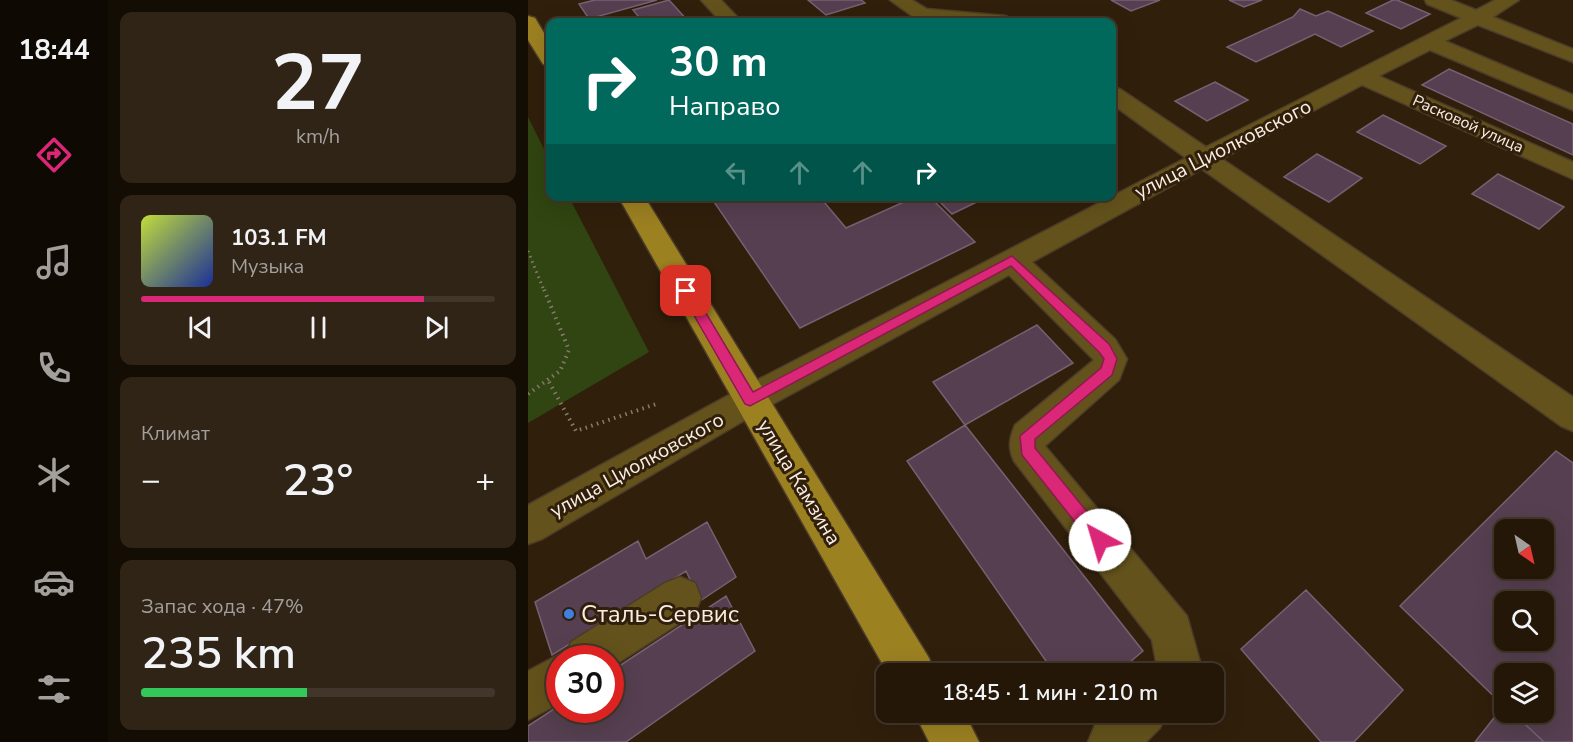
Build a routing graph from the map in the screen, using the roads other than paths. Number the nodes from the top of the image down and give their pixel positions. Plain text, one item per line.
1 (710, 0) edge
2 (899, 0) edge
3 (1434, 0) edge
4 (1510, 0) edge
5 (728, 18) edge
6 (964, 18) edge
7 (1478, 18) junction
8 (528, 21) edge
9 (1429, 42) junction
10 (546, 53) edge
11 (1573, 56) edge
12 (1362, 77) junction
13 (1116, 97) edge
14 (1573, 103) edge
15 (1204, 158) junction
16 (1573, 171) edge
17 (634, 201) edge
18 (1012, 260) junction
19 (750, 400) junction
20 (1573, 416) edge
21 (528, 526) edge
22 (680, 598) dead end
23 (607, 645) edge
24 (906, 663) edge
25 (1178, 663) edge
26 (546, 685) edge
27 (528, 697) edge
28 (1132, 723) edge
29 (1112, 742) edge

1 - 5 street
2 - 6 street
3 - 7 street
4 - 7 street, улица Циолковского
7 - 9 street, улица Циолковского
7 - 11 street
8 - 10 main road
9 - 12 street, улица Циолковского
9 - 14 street
12 - 15 street, улица Циолковского
12 - 16 street, Расковой улица
13 - 15 street
15 - 18 street, улица Циолковского
15 - 20 street
17 - 19 main road, улица Камзина
18 - 19 street, улица Циолковского
18 - 25 street
19 - 21 street, улица Циолковского
19 - 24 main road, улица Камзина
22 - 23 street
26 - 27 street
28 - 29 street

